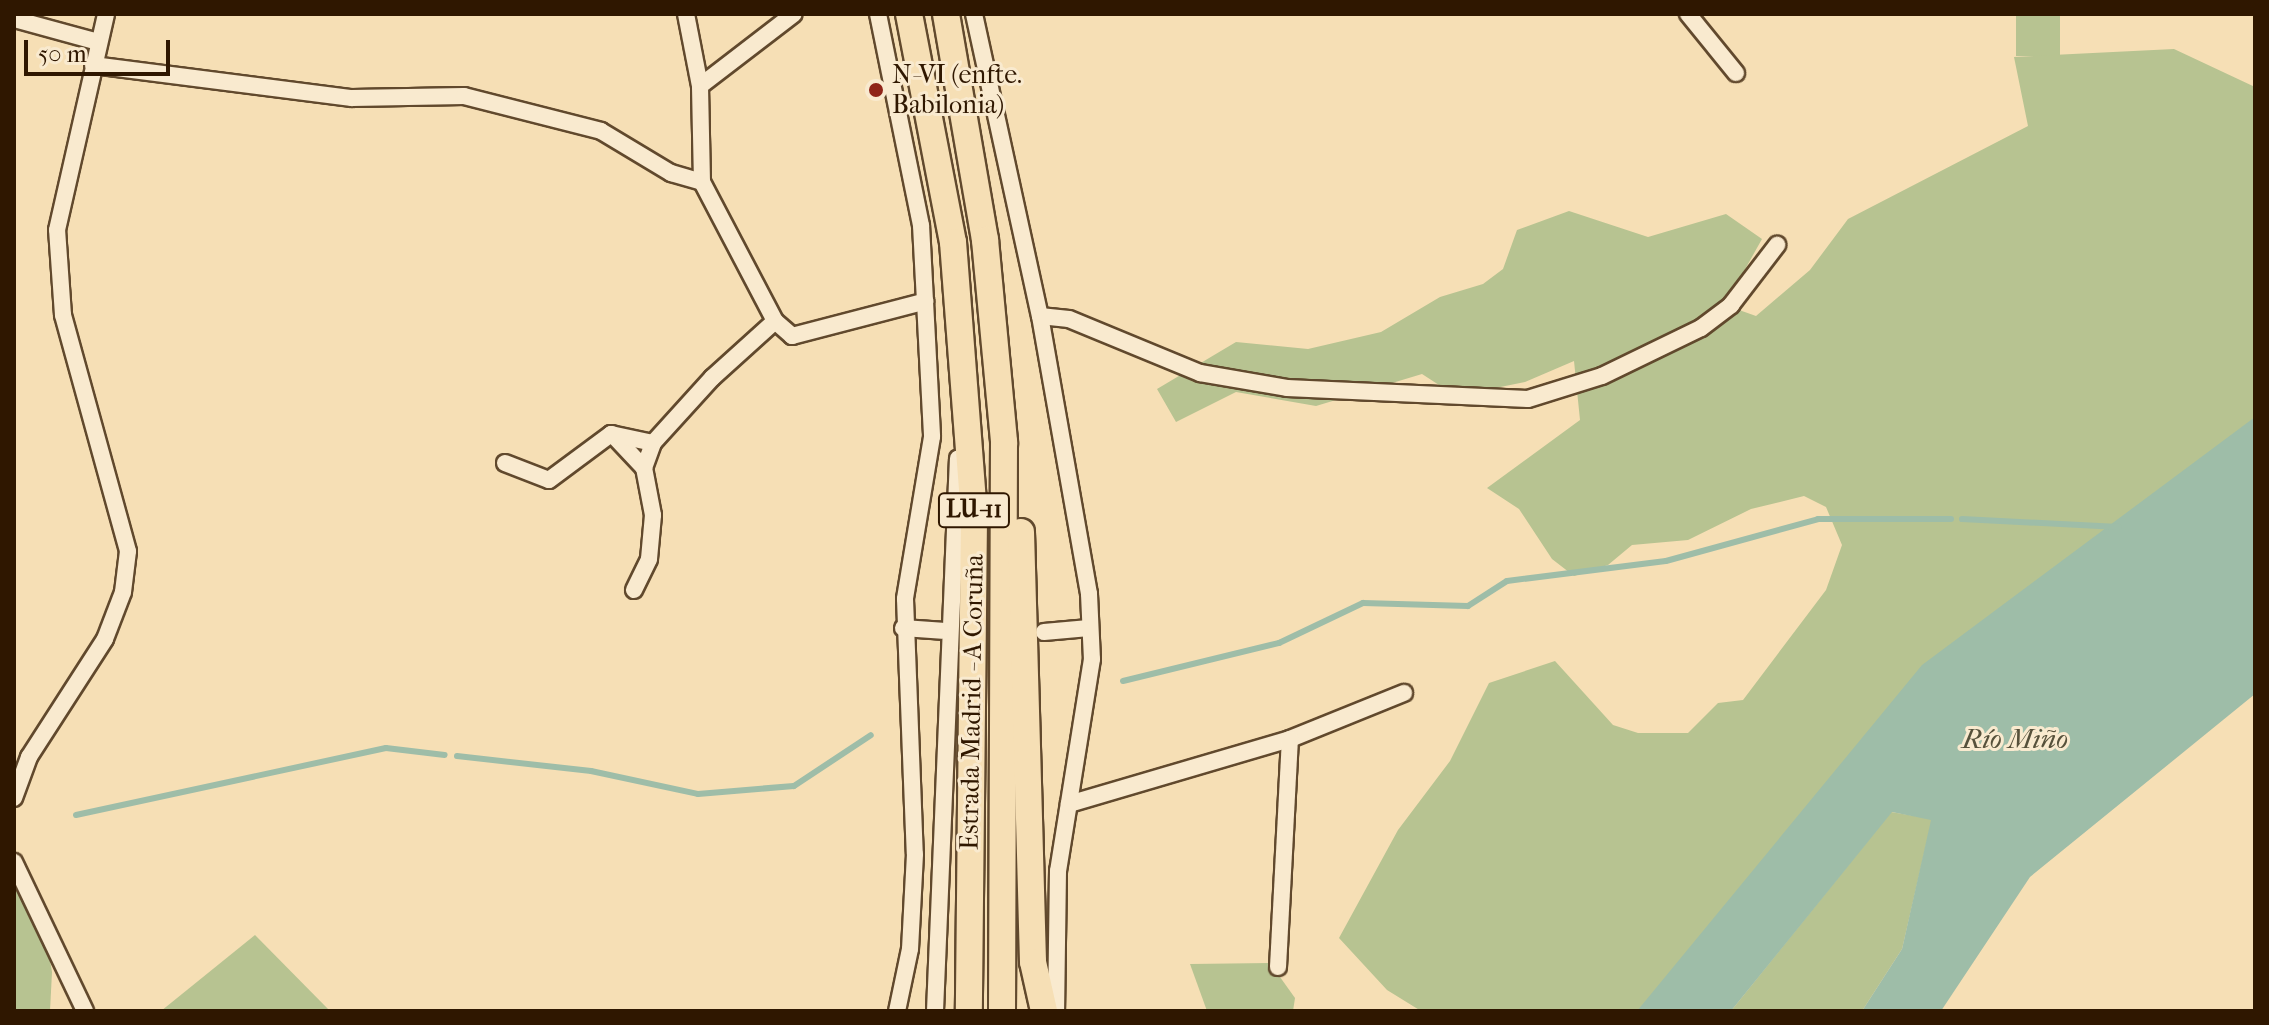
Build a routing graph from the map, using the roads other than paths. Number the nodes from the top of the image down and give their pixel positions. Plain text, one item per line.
1 (106, 14) edge
2 (686, 14) edge
3 (794, 14) edge
4 (878, 14) edge
5 (909, 14) edge
6 (946, 14) edge
7 (974, 14) edge
8 (1688, 14) edge
9 (14, 19) edge
10 (98, 42) junction
11 (93, 65) junction
12 (1736, 73) dead end
13 (700, 86) junction
14 (966, 109) junction
15 (702, 182) junction
16 (1777, 245) dead end
17 (926, 301) junction
18 (1040, 316) junction
19 (775, 321) junction
20 (960, 324) junction
21 (611, 434) junction
22 (653, 443) junction
23 (505, 463) dead end
24 (644, 468) junction
25 (634, 590) dead end
26 (903, 628) junction
27 (1089, 628) junction
28 (942, 631) dead end
29 (1044, 632) dead end
30 (1404, 693) dead end
31 (1290, 739) junction
32 (14, 798) edge
33 (1069, 804) junction
34 (14, 862) edge
35 (1278, 967) dead end
36 (85, 1011) edge
37 (897, 1011) edge
38 (935, 1011) edge
39 (969, 1011) edge
40 (1002, 1011) edge
41 (1044, 1011) edge
42 (1056, 1011) edge

1 - 10 street
2 - 13 street
3 - 13 street
4 - 17 street
5 - 20 highway, Estrada Madrid - A Coruña / LU-11
6 - 14 highway, Estrada Madrid - A Coruña / LU-11
7 - 18 street
8 - 12 street
9 - 10 street
10 - 11 street
11 - 15 street
11 - 32 street
13 - 15 street
14 - 40 highway, Estrada Madrid - A Coruña / LU-11
14 - 41 highway
15 - 19 street
16 - 18 street
17 - 19 street
17 - 26 street
18 - 27 street
19 - 22 street
20 - 38 street
20 - 39 highway, Estrada Madrid - A Coruña / LU-11
21 - 22 street
21 - 23 street
21 - 24 street
22 - 24 street
24 - 25 street
26 - 28 street
26 - 37 street
27 - 29 street
27 - 33 street
30 - 31 street
31 - 33 street
31 - 35 street
33 - 42 street
34 - 36 street

